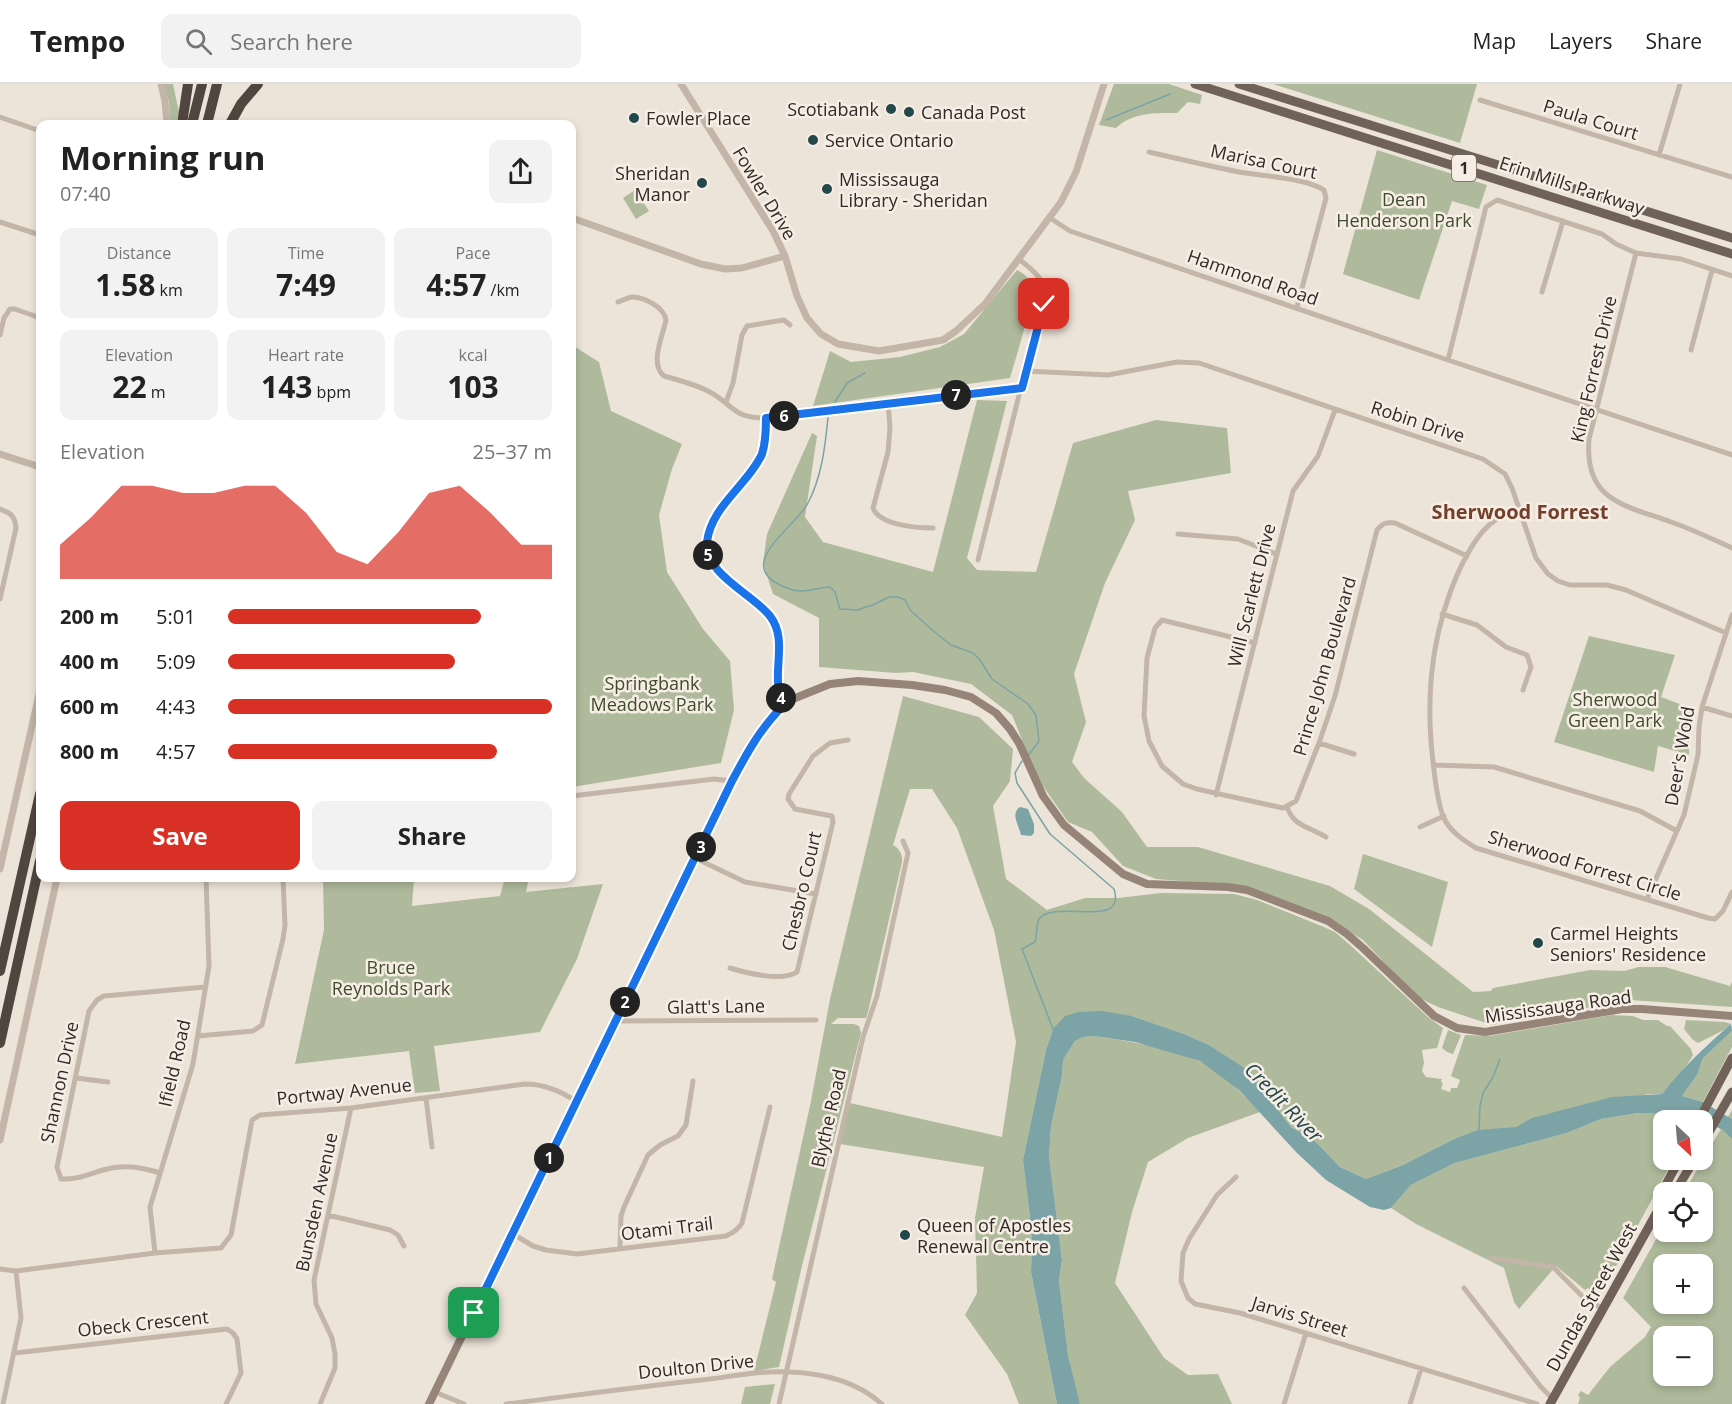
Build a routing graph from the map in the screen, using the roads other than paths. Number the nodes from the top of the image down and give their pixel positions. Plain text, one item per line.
1 (161, 84) edge
2 (188, 84) edge
3 (202, 84) edge
4 (217, 84) edge
5 (258, 84) edge
6 (681, 84) edge
7 (1104, 84) edge
8 (1195, 84) edge
9 (1239, 84) edge
10 (1680, 84) edge
11 (1480, 100) dead end
12 (0, 117) edge
13 (167, 120) edge
14 (183, 120) edge
15 (193, 120) edge
16 (208, 120) edge
17 (233, 120) edge
18 (36, 130) edge
19 (1149, 152) dead end
20 (1659, 155) junction
21 (1732, 177) edge
22 (1050, 218) junction
23 (576, 219) edge
24 (1563, 221) junction
25 (0, 222) edge
26 (36, 234) edge
27 (1732, 238) edge
28 (1636, 253) junction
29 (1732, 254) edge
30 (785, 256) junction
31 (1019, 259) junction
32 (1712, 270) junction
33 (1732, 276) edge
34 (1542, 292) dead end
35 (618, 302) dead end
36 (1297, 308) junction
37 (36, 317) edge
38 (790, 325) dead end
39 (0, 335) edge
40 (1691, 350) dead end
41 (1448, 360) junction
42 (1025, 371) junction
43 (1022, 388) junction
44 (726, 402) junction
45 (888, 403) junction
46 (1596, 409) junction
47 (1335, 410) junction
48 (766, 418) junction
49 (0, 454) edge
50 (1732, 455) edge
51 (36, 466) edge
52 (1518, 507) junction
53 (0, 509) edge
54 (933, 528) dead end
55 (1178, 534) dead end
56 (1732, 548) edge
57 (1276, 554) junction
58 (1467, 556) junction
59 (978, 560) dead end
60 (0, 599) edge
61 (1442, 614) junction
62 (1732, 615) edge
63 (1726, 633) junction
64 (1256, 643) junction
65 (1523, 690) dead end
66 (786, 703) junction
67 (1702, 707) junction
68 (36, 708) edge
69 (1732, 716) edge
70 (848, 740) dead end
71 (1319, 743) junction
72 (1354, 754) dead end
73 (1434, 765) junction
74 (732, 781) junction
75 (1216, 795) junction
76 (576, 796) edge
77 (1287, 806) junction
78 (36, 812) edge
79 (1443, 816) junction
80 (1420, 827) dead end
81 (1677, 831) junction
82 (1326, 837) dead end
83 (903, 841) dead end
84 (695, 858) junction
85 (0, 869) edge
86 (36, 879) edge
87 (56, 882) edge
88 (206, 882) edge
89 (283, 882) edge
90 (1732, 892) edge
91 (816, 894) junction
92 (1647, 899) junction
93 (730, 968) dead end
94 (0, 971) edge
95 (205, 987) junction
96 (1730, 1018) edge
97 (816, 1020) dead end
98 (616, 1021) junction
99 (198, 1036) junction
100 (0, 1043) edge
101 (1732, 1058) edge
102 (76, 1078) junction
103 (693, 1081) dead end
104 (108, 1082) dead end
105 (1732, 1092) edge
106 (426, 1098) junction
107 (577, 1102) junction
108 (770, 1107) dead end
109 (351, 1108) junction
110 (1705, 1110) edge
111 (1713, 1125) edge
112 (0, 1140) edge
113 (432, 1147) dead end
114 (160, 1173) junction
115 (1236, 1177) dead end
116 (328, 1215) junction
117 (1653, 1220) edge
118 (513, 1234) junction
119 (404, 1246) dead end
120 (621, 1248) junction
121 (155, 1253) junction
122 (1491, 1258) dead end
123 (0, 1269) edge
124 (16, 1271) junction
125 (1464, 1288) dead end
126 (1603, 1309) junction
127 (1306, 1333) junction
128 (15, 1353) junction
129 (1421, 1369) junction
130 (787, 1371) junction
131 (435, 1392) junction
132 (1551, 1401) edge
133 (3, 1404) edge
134 (226, 1404) edge
135 (320, 1404) edge
136 (429, 1404) edge
137 (464, 1404) edge
138 (506, 1404) edge
139 (779, 1404) edge
140 (882, 1404) edge
141 (1284, 1404) edge
142 (1410, 1404) edge
143 (1537, 1404) edge

1 - 13 street
2 - 14 highway
3 - 15 highway
4 - 16 highway
5 - 17 highway
6 - 30 street, Fowler Drive
7 - 22 street, Fowler Drive
8 - 29 main road, Erin Mills Parkway / 1
9 - 27 main road, Erin Mills Parkway / 1
10 - 20 street
11 - 20 street, Paula Court
12 - 18 street
19 - 36 street, Marisa Court
20 - 21 street, Paula Court
22 - 31 street, Fowler Drive
22 - 36 street, Hammond Road
23 - 30 street
24 - 28 street
24 - 34 street
24 - 41 street
25 - 26 street
28 - 32 street
28 - 46 street, King Forrest Drive
30 - 31 street, Fowler Drive
31 - 42 street
32 - 33 street
32 - 40 street
35 - 44 street
36 - 41 street, Hammond Road
37 - 39 street
38 - 44 street
41 - 46 street, Hammond Road
42 - 43 street
42 - 47 street, Robin Drive
43 - 45 street
43 - 59 street
44 - 48 street
45 - 48 street
45 - 54 street
46 - 50 street, Hammond Road
46 - 56 street, King Forrest Drive
47 - 52 street, Robin Drive
47 - 57 street, Will Scarlett Drive
48 - 66 street
49 - 51 street
52 - 58 street, Sherwood Forrest Circle
52 - 63 street, Robin Drive
53 - 60 street
55 - 57 street
57 - 64 street, Will Scarlett Drive
58 - 61 street, Sherwood Forrest Circle
58 - 71 street, Prince John Boulevard
61 - 65 street
61 - 73 street, Sherwood Forrest Circle
62 - 63 street, Deer's Wold
63 - 67 street, Deer's Wold
64 - 75 street, Will Scarlett Drive
64 - 75 street
66 - 74 main road, Mississauga Road
66 - 96 main road, Mississauga Road
67 - 69 street
67 - 81 street, Deer's Wold
68 - 85 street
70 - 91 street, Chesbro Court
71 - 72 street
71 - 77 street, Prince John Boulevard
73 - 79 street, Sherwood Forrest Circle
73 - 81 street
74 - 76 street
74 - 84 main road, Mississauga Road
75 - 77 street
77 - 82 street
78 - 94 highway
79 - 80 street
79 - 92 street, Sherwood Forrest Circle
81 - 92 street, Deer's Wold
83 - 130 street, Blythe Road
84 - 91 street
84 - 98 main road, Mississauga Road
86 - 100 highway
87 - 112 street
88 - 95 street, Ifield Road
89 - 99 street
90 - 92 street, Sherwood Forrest Circle
91 - 93 street, Chesbro Court
95 - 99 street, Ifield Road
95 - 102 street, Shannon Drive
97 - 98 street, Glatt's Lane
98 - 107 main road, Mississauga Road
99 - 114 street, Ifield Road
101 - 110 main road
102 - 104 street
102 - 114 street, Shannon Drive
103 - 120 street
105 - 111 main road
106 - 107 street, Portway Avenue
106 - 109 street, Portway Avenue
106 - 113 street
107 - 118 main road, Mississauga Road
108 - 120 street, Otami Trail
109 - 116 street, Bunsden Avenue
109 - 121 street, Portway Avenue
114 - 121 street, Ifield Road
115 - 127 street, Jarvis Street
116 - 119 street
116 - 135 street, Bunsden Avenue
117 - 126 main road, Dundas Street West
118 - 120 street, Otami Trail
118 - 131 main road, Mississauga Road
121 - 124 street, Portway Avenue
122 - 126 street
123 - 124 street, Portway Avenue
124 - 128 street
125 - 132 street
126 - 132 main road, Dundas Street West
127 - 129 street, Jarvis Street
127 - 141 street
128 - 133 street
128 - 134 street, Obeck Crescent
129 - 142 street
129 - 143 street, Jarvis Street
130 - 138 street, Doulton Drive
130 - 139 street, Blythe Road
130 - 140 street, Doulton Drive
131 - 136 main road, Mississauga Road
131 - 137 street

